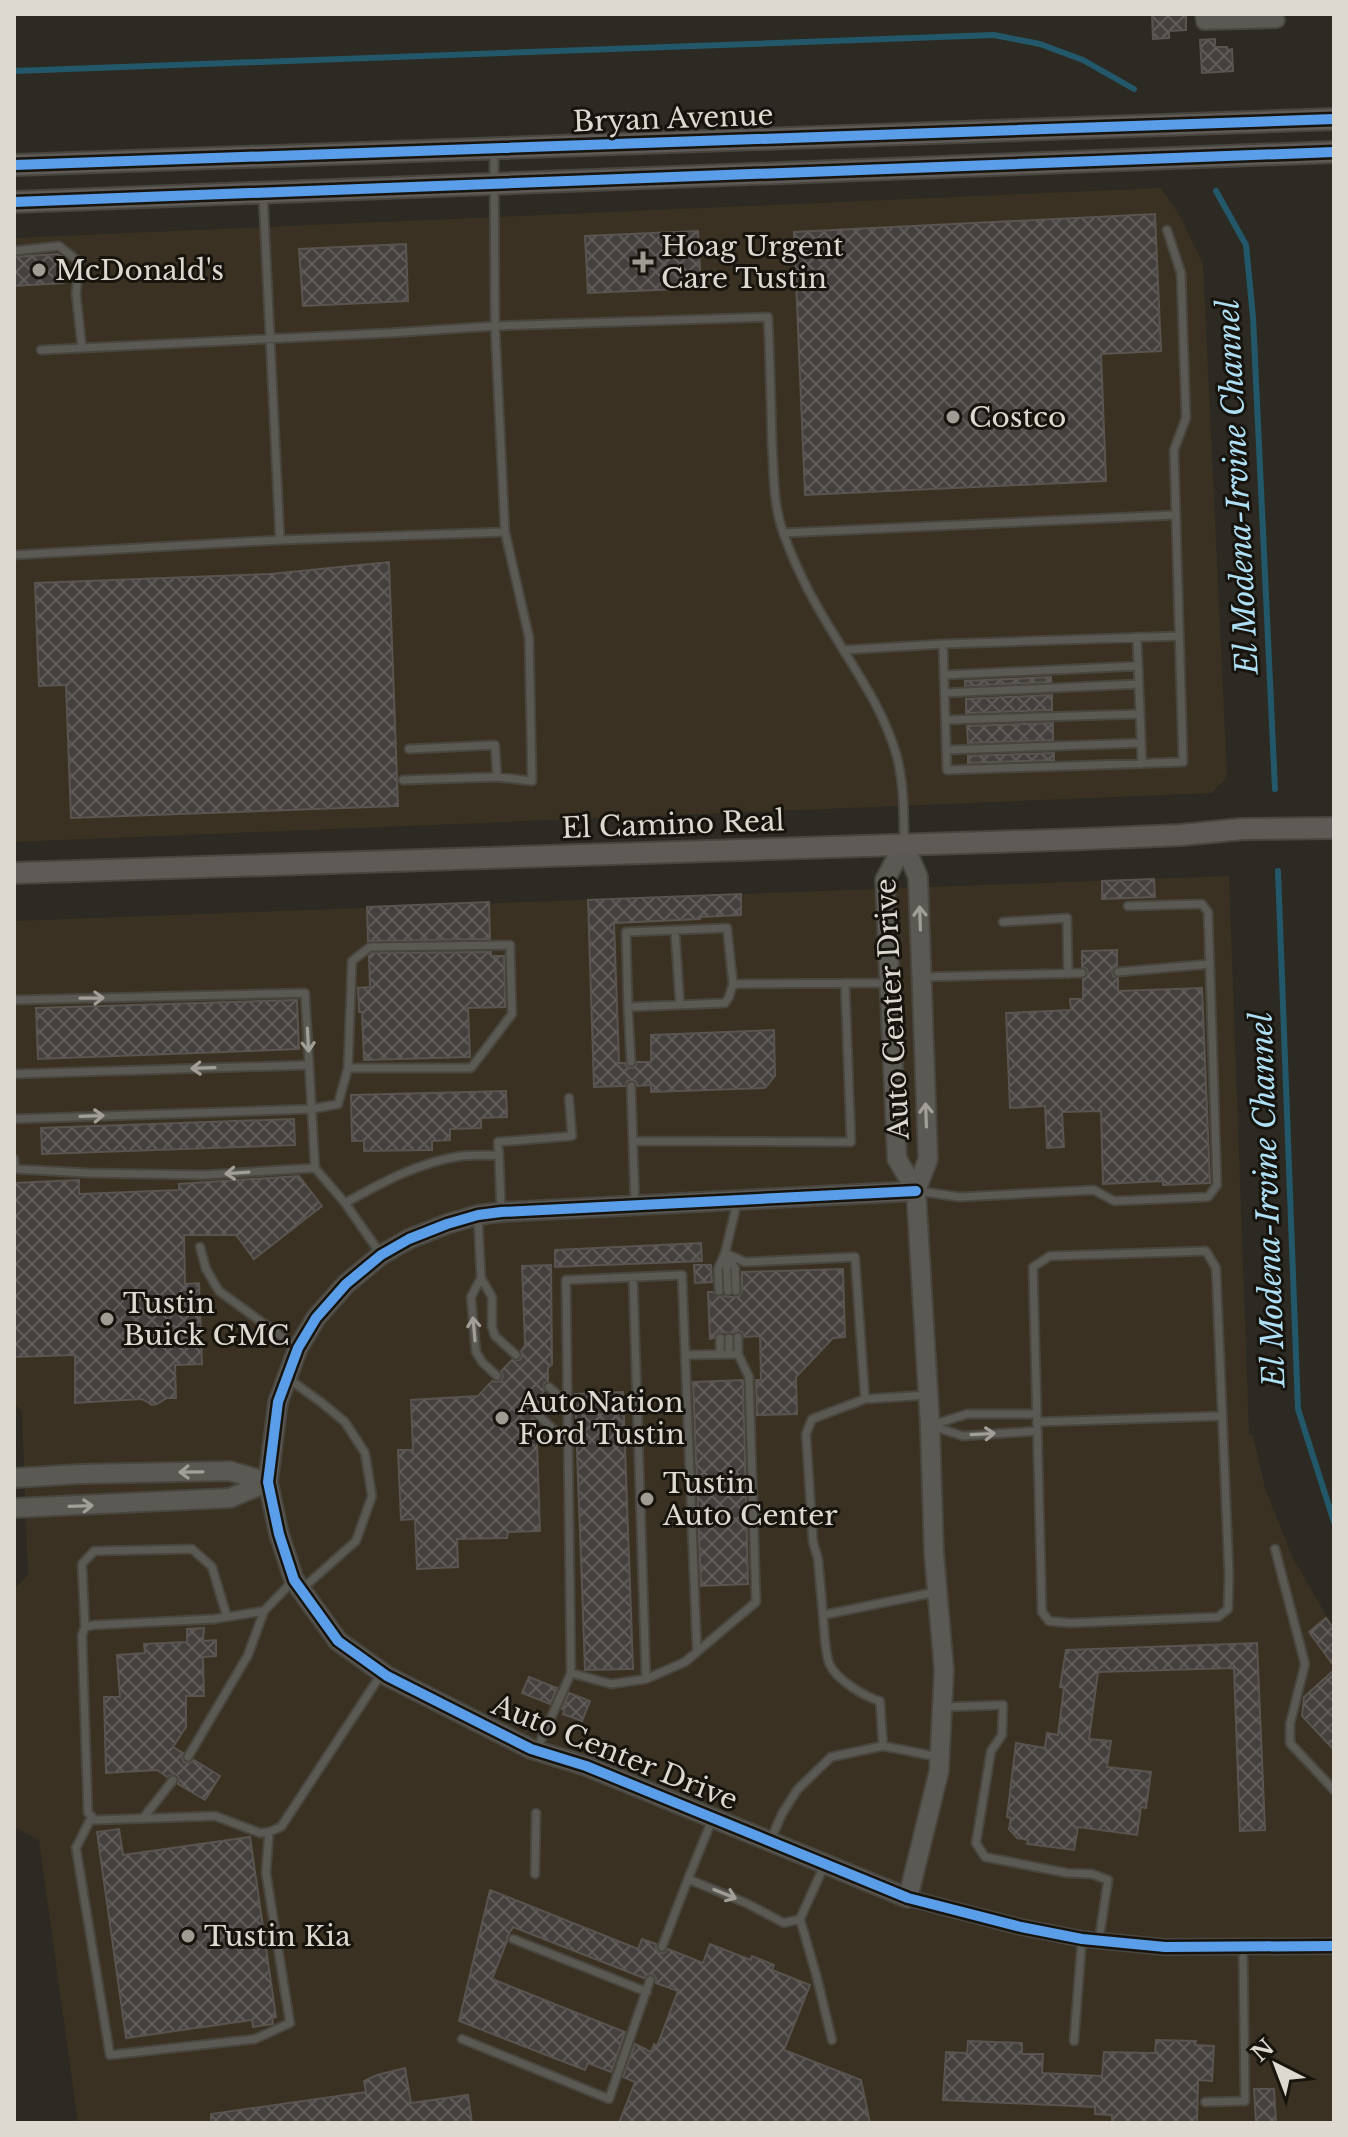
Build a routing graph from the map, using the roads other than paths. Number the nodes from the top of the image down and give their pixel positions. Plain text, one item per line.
1 (1204, 18) edge
2 (1277, 20) dead end
3 (1334, 119) edge
4 (494, 148) junction
5 (1334, 152) edge
6 (14, 165) edge
7 (495, 184) junction
8 (263, 193) junction
9 (14, 202) edge
10 (1167, 230) dead end
11 (14, 251) edge
12 (495, 326) junction
13 (269, 339) junction
14 (82, 348) junction
15 (41, 350) dead end
16 (1175, 515) junction
17 (505, 532) junction
18 (783, 533) junction
19 (280, 540) junction
20 (14, 555) edge
21 (1179, 636) junction
22 (1137, 637) junction
23 (943, 644) junction
24 (843, 650) junction
25 (1138, 666) junction
26 (944, 675) junction
27 (1139, 684) junction
28 (945, 693) junction
29 (1140, 714) junction
30 (946, 720) junction
31 (1141, 743) junction
32 (409, 749) dead end
33 (947, 750) junction
34 (1142, 764) junction
35 (497, 777) junction
36 (403, 780) dead end
37 (1324, 827) edge
38 (904, 844) junction
39 (14, 873) edge
40 (1128, 906) dead end
41 (1003, 922) dead end
42 (675, 931) junction
43 (1210, 964) junction
44 (1118, 972) dead end
45 (1082, 973) dead end
46 (1068, 974) junction
47 (922, 977) junction
48 (845, 983) junction
49 (890, 983) junction
50 (733, 984) junction
51 (14, 1000) edge
52 (680, 1005) junction
53 (628, 1007) junction
54 (631, 1062) dead end
55 (309, 1065) junction
56 (348, 1068) junction
57 (14, 1074) edge
58 (631, 1086) dead end
59 (569, 1098) dead end
60 (312, 1109) junction
61 (14, 1119) edge
62 (633, 1141) junction
63 (499, 1155) junction
64 (14, 1159) edge
65 (315, 1168) junction
66 (916, 1191) junction
67 (737, 1201) junction
68 (345, 1203) junction
69 (635, 1206) junction
70 (501, 1212) junction
71 (478, 1215) junction
72 (200, 1247) dead end
73 (725, 1253) junction
74 (381, 1255) junction
75 (633, 1277) junction
76 (481, 1278) junction
77 (720, 1338) dead end
78 (733, 1338) dead end
79 (298, 1348) junction
80 (729, 1354) junction
81 (516, 1355) dead end
82 (686, 1355) junction
83 (497, 1376) dead end
84 (287, 1377) junction
85 (549, 1387) dead end
86 (928, 1395) junction
87 (865, 1399) junction
88 (567, 1403) junction
89 (535, 1412) dead end
90 (1222, 1416) junction
91 (1037, 1422) junction
92 (930, 1426) junction
93 (568, 1443) junction
94 (14, 1478) edge
95 (268, 1482) junction
96 (14, 1508) edge
97 (1275, 1549) dead end
98 (297, 1585) junction
99 (937, 1592) junction
100 (264, 1611) junction
101 (823, 1615) junction
102 (227, 1617) junction
103 (85, 1627) junction
104 (697, 1652) junction
105 (382, 1673) junction
106 (571, 1673) junction
107 (646, 1679) junction
108 (942, 1707) junction
109 (883, 1746) junction
110 (536, 1751) junction
111 (188, 1757) dead end
112 (939, 1757) junction
113 (173, 1780) dead end
114 (1334, 1790) edge
115 (536, 1813) dead end
116 (144, 1817) junction
117 (91, 1818) junction
118 (713, 1818) junction
119 (269, 1832) junction
120 (770, 1841) junction
121 (825, 1864) junction
122 (535, 1874) dead end
123 (688, 1879) junction
124 (908, 1898) junction
125 (800, 1919) junction
126 (513, 1939) dead end
127 (1082, 1939) junction
128 (1099, 1940) junction
129 (1243, 1945) junction
130 (1334, 1946) edge
131 (662, 1947) dead end
132 (650, 1980) dead end
133 (647, 1992) junction
134 (462, 2039) dead end
135 (832, 2040) dead end
136 (1074, 2041) dead end
137 (1205, 2102) dead end

1 - 2 street
3 - 4 main road, Bryan Avenue
4 - 6 main road, Bryan Avenue
4 - 7 lane
5 - 7 main road
7 - 8 main road
7 - 12 lane
8 - 9 main road
8 - 13 lane
10 - 16 lane
11 - 14 lane
12 - 13 lane
12 - 17 lane
12 - 18 lane
13 - 14 lane
13 - 19 lane
14 - 15 lane
16 - 18 lane
16 - 21 lane
17 - 19 lane
17 - 35 lane
18 - 24 lane
19 - 20 lane
21 - 22 lane
21 - 34 lane
22 - 23 lane
22 - 25 lane
23 - 24 lane
23 - 26 lane
24 - 38 lane
25 - 26 lane
25 - 27 lane
26 - 28 lane
27 - 28 lane
27 - 29 lane
28 - 30 lane
29 - 30 lane
29 - 31 lane
30 - 33 lane
31 - 33 lane
31 - 34 lane
32 - 35 lane
33 - 34 lane
35 - 36 lane
37 - 38 main road, El Camino Real
38 - 39 main road, El Camino Real
47 -> 38 street, Auto Center Drive
38 - 49 street, Auto Center Drive
40 - 43 lane
41 - 46 lane
42 - 50 lane
42 - 52 lane
42 - 53 lane
43 - 44 lane
43 - 66 lane
45 - 46 lane
46 - 47 lane
66 -> 47 street, Auto Center Drive
48 - 49 lane
48 - 50 lane
48 - 62 lane
49 - 66 street, Auto Center Drive
50 - 52 lane
51 -> 55 lane
52 - 53 lane
53 - 54 lane
55 -> 57 lane
55 - 60 lane
56 - 56 lane
56 - 60 lane
58 - 62 lane
59 - 63 lane
61 -> 60 lane
60 - 65 lane
62 - 69 lane
63 - 68 lane
63 - 70 lane
65 -> 64 lane
65 - 68 lane
66 - 67 street, Auto Center Drive
66 - 86 street, Auto Center Drive
67 - 69 street, Auto Center Drive
67 - 73 lane
68 - 74 lane
69 - 70 street, Auto Center Drive
70 - 71 street, Auto Center Drive
71 - 74 street, Auto Center Drive
71 - 76 lane
72 - 79 lane
73 - 73 lane
73 - 87 lane
74 - 79 street, Auto Center Drive
75 - 82 lane
75 - 88 lane
75 - 107 lane
76 - 81 lane
83 -> 76 lane
77 - 80 lane
78 - 80 lane
79 - 84 street, Auto Center Drive
80 - 82 lane
80 - 104 lane
82 - 104 lane
84 - 95 street, Auto Center Drive
84 - 98 lane
85 - 88 lane
86 - 87 lane
86 - 92 street, Auto Center Drive
87 - 101 lane
88 - 93 lane
89 - 93 lane
90 - 91 lane
90 - 91 lane
90 - 91 lane
91 - 92 lane
92 -> 91 lane
92 - 99 street, Auto Center Drive
93 - 106 lane
95 -> 94 street
96 -> 95 street
95 - 98 street, Auto Center Drive
97 - 114 lane
98 - 100 lane
98 - 105 street, Auto Center Drive
99 - 101 lane
99 - 108 street, Auto Center Drive
100 - 102 lane
100 - 111 lane
101 - 109 lane
102 - 103 lane
102 - 103 lane
103 - 117 lane
104 - 107 lane
105 - 110 street, Auto Center Drive
105 - 119 lane
106 - 107 lane
106 - 110 lane
108 - 112 street, Auto Center Drive
108 - 128 lane
109 - 112 lane
109 - 120 lane
110 - 118 street, Auto Center Drive
112 - 124 street, Auto Center Drive
113 - 116 lane
115 - 122 lane
116 - 117 lane
116 - 119 lane
117 - 119 lane
118 - 120 street, Auto Center Drive
118 - 123 lane
120 - 121 street, Auto Center Drive
121 - 124 street, Auto Center Drive
121 - 125 lane
123 -> 125 lane
123 - 131 lane
124 - 127 street, Auto Center Drive
125 - 135 lane
126 - 133 lane
127 - 128 street, Auto Center Drive
127 - 136 lane
128 - 129 street, Auto Center Drive
129 - 130 street, Auto Center Drive
129 - 137 lane
132 - 133 lane
133 - 134 lane

